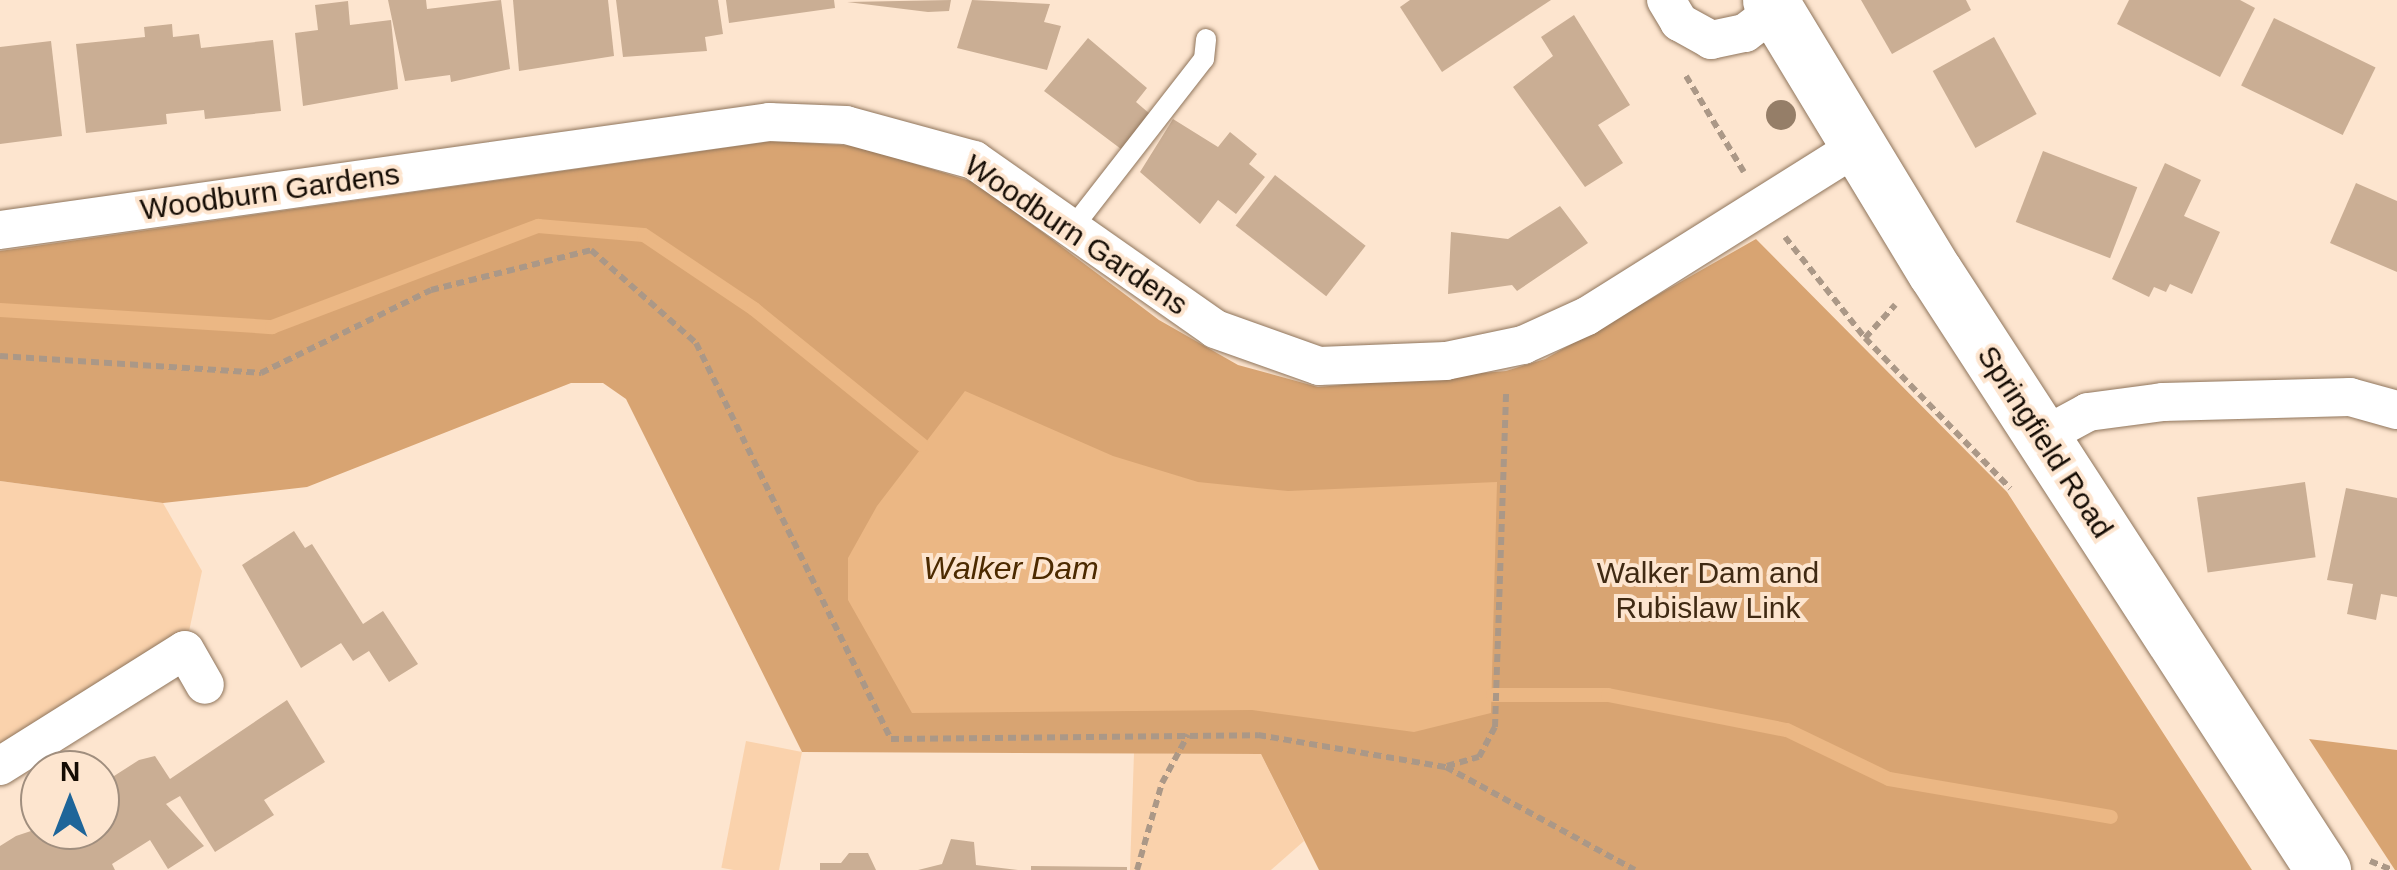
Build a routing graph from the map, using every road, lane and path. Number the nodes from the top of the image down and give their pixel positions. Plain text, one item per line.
1 (1773, 5) edge
2 (1673, 11) edge
3 (1206, 39) dead end
4 (1856, 147) junction
5 (1764, 204) junction
6 (0, 230) edge
7 (1070, 231) junction
8 (0, 356) edge
9 (1506, 371) dead end
10 (2397, 410) edge
11 (2042, 437) junction
12 (2015, 493) dead end
13 (205, 685) dead end
14 (1188, 735) junction
15 (0, 766) edge
16 (1446, 767) junction
17 (1138, 870) edge
18 (1634, 870) edge
19 (2322, 870) edge

1 - 2 street, Springfield Road
1 - 4 street, Springfield Road
2 - 5 path
3 - 7 lane
4 - 5 street, Woodburn Gardens
4 - 11 street, Springfield Road
5 - 7 street, Woodburn Gardens
5 - 12 path
6 - 7 street, Woodburn Gardens
8 - 14 path
9 - 16 path
10 - 11 street
11 - 19 street, Springfield Road
13 - 15 street
14 - 16 path
14 - 17 path
16 - 18 path

